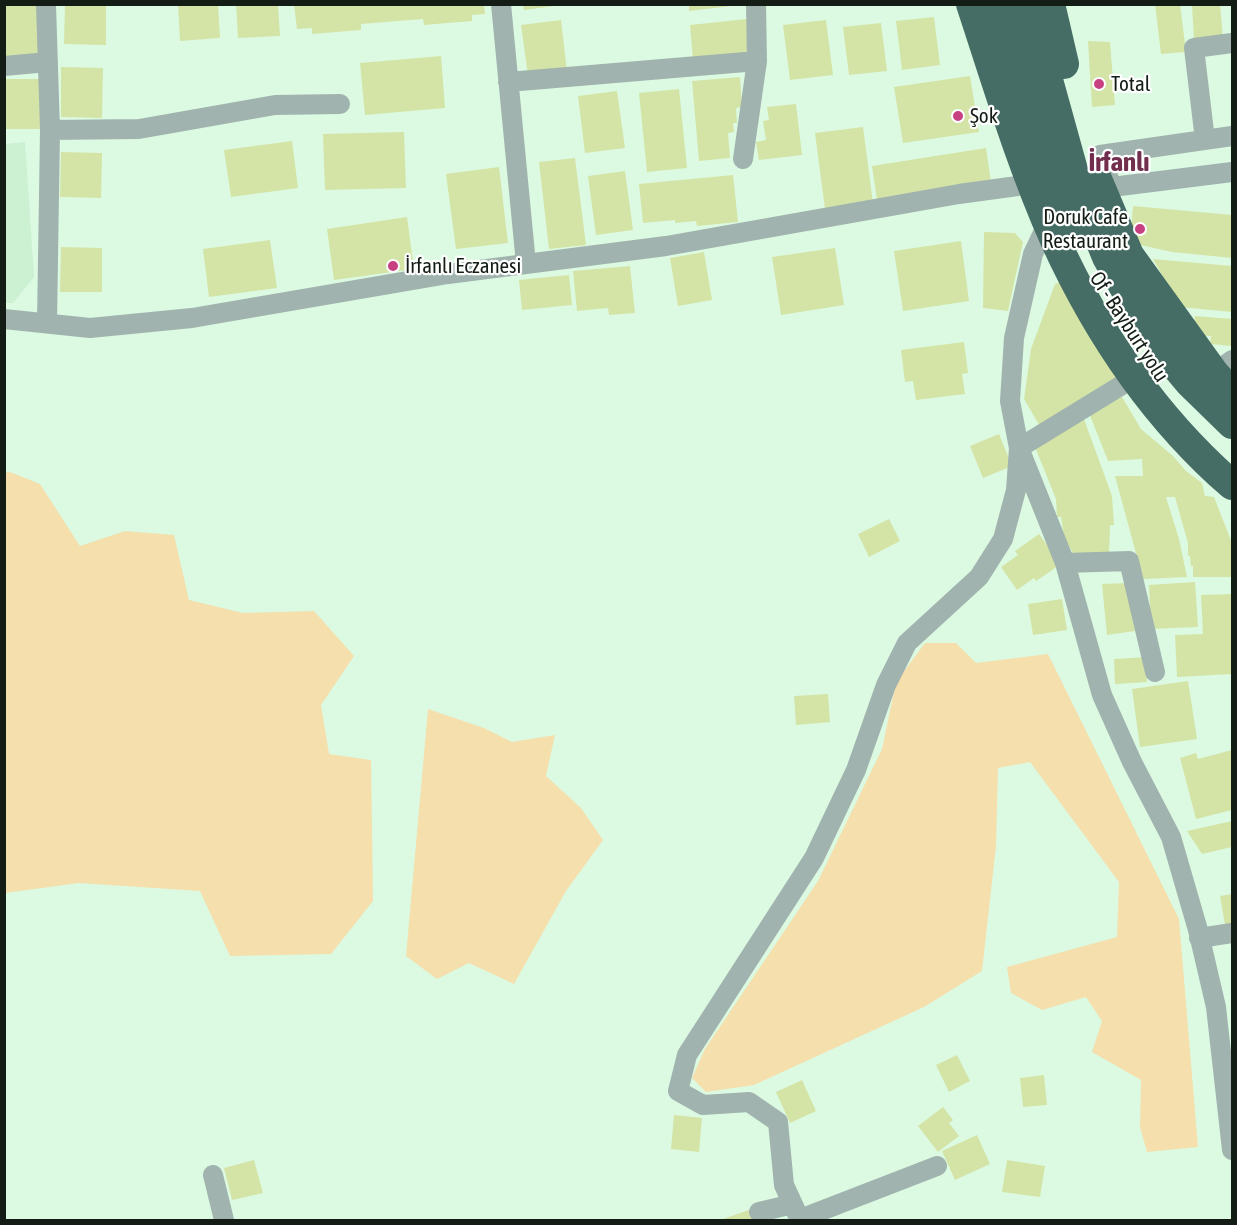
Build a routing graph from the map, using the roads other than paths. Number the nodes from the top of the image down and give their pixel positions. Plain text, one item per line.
1 (46, 4) edge
2 (501, 4) edge
3 (756, 4) edge
4 (971, 4) edge
5 (999, 4) edge
6 (1044, 6) edge
7 (1233, 43) edge
8 (757, 61) junction
9 (48, 62) junction
10 (4, 66) edge
11 (508, 82) junction
12 (340, 104) dead end
13 (50, 130) junction
14 (1233, 136) edge
15 (1205, 140) junction
16 (743, 159) dead end
17 (1233, 172) edge
18 (1032, 184) junction
19 (1054, 211) junction
20 (526, 264) junction
21 (4, 319) edge
22 (47, 323) junction
23 (1226, 376) edge
24 (1135, 377) junction
25 (1233, 424) edge
26 (1019, 448) junction
27 (1233, 460) edge
28 (1233, 485) edge
29 (1065, 563) junction
30 (1155, 672) dead end
31 (1233, 933) edge
32 (1200, 938) junction
33 (1231, 1114) edge
34 (1233, 1150) edge
35 (937, 1166) dead end
36 (213, 1175) dead end
37 (759, 1212) dead end
38 (798, 1214) edge
39 (224, 1221) edge

1 - 9 street
2 - 11 street
3 - 8 street
4 - 18 highway
5 - 19 highway, Of - Bayburt yolu
6 - 23 highway
6 - 25 highway, Of - Bayburt yolu
7 - 15 street
8 - 11 street
8 - 16 street
9 - 10 street
9 - 13 street
11 - 20 street
12 - 13 street
13 - 22 street
14 - 15 street
15 - 17 street
18 - 19 highway
18 - 20 street
19 - 24 highway
19 - 26 street
19 - 27 highway, Of - Bayburt yolu
20 - 22 street
21 - 22 street
24 - 26 street
24 - 28 highway
26 - 29 street
26 - 38 street
29 - 30 street
29 - 32 street
31 - 32 street
32 - 33 street
33 - 34 street
35 - 38 street
36 - 39 street
37 - 38 street

